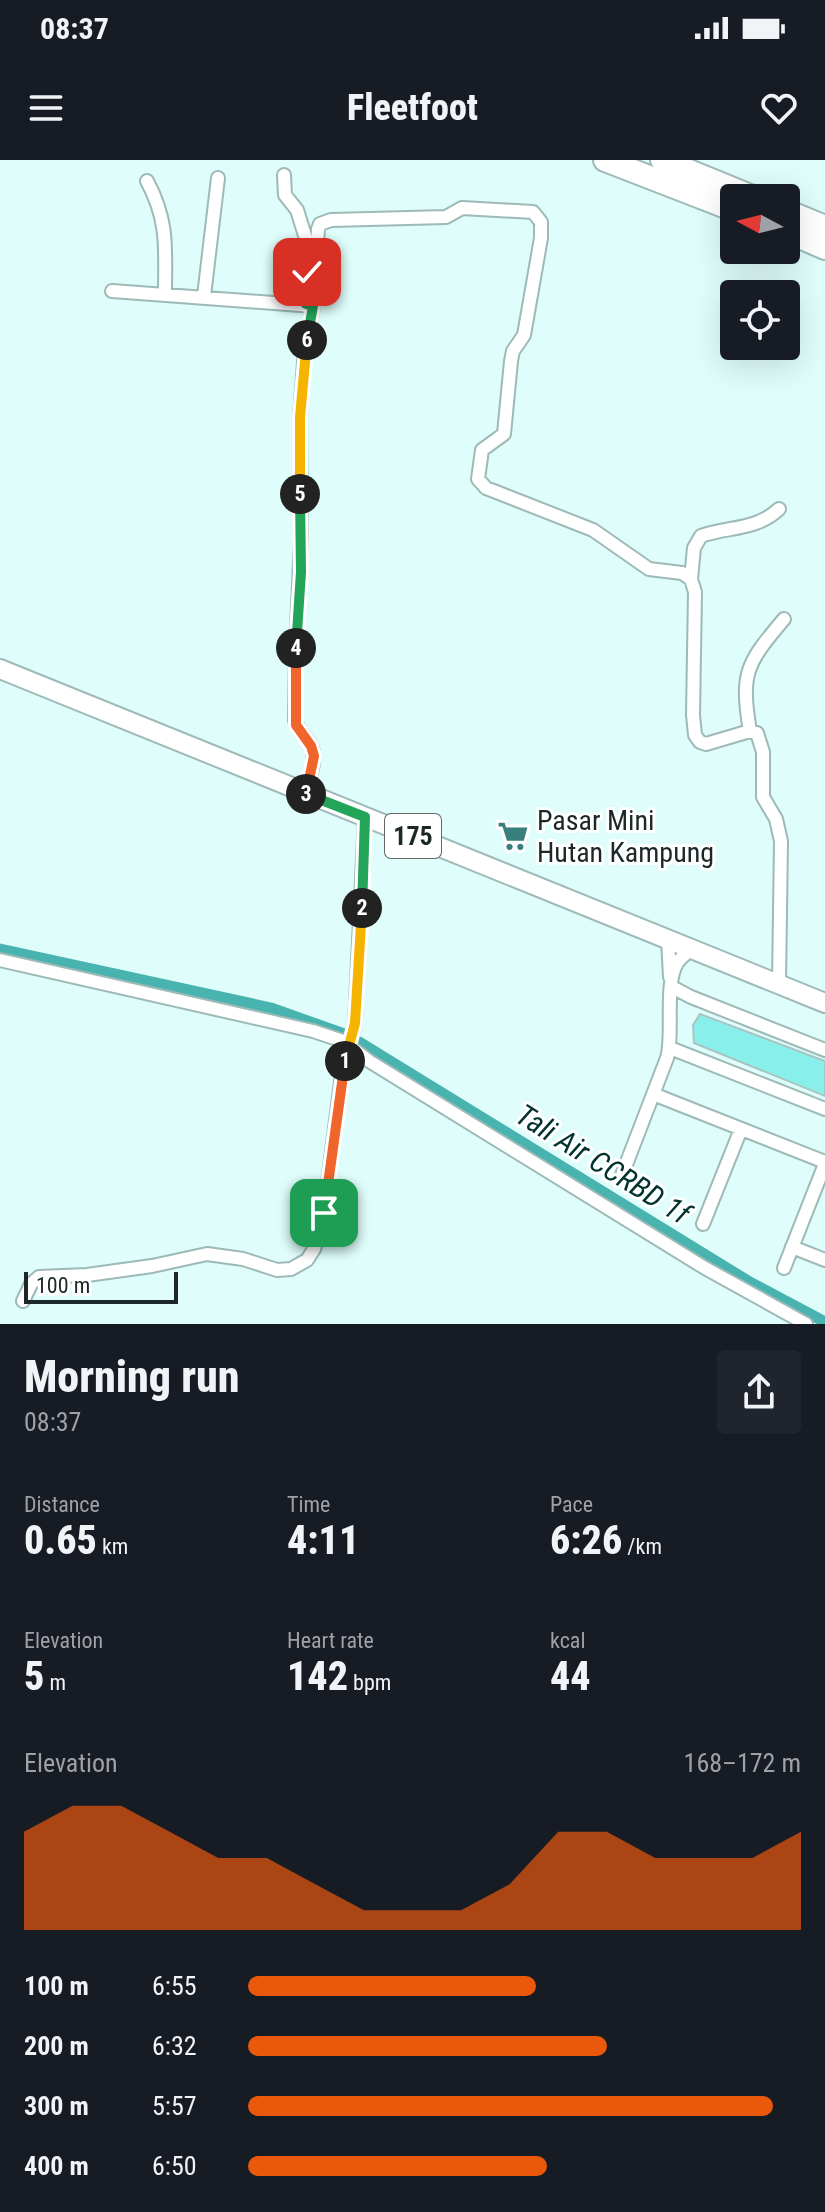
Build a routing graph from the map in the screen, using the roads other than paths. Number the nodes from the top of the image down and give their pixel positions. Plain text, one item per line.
1 (605, 160) edge
2 (662, 160) edge
3 (284, 175) dead end
4 (218, 178) dead end
5 (147, 181) dead end
6 (721, 184) edge
7 (720, 205) edge
8 (800, 217) edge
9 (825, 227) edge
10 (800, 237) edge
11 (825, 248) edge
12 (112, 291) dead end
13 (165, 294) junction
14 (204, 296) junction
15 (309, 305) junction
16 (779, 509) dead end
17 (691, 579) junction
18 (784, 619) dead end
19 (0, 669) edge
20 (750, 731) junction
21 (304, 794) junction
22 (365, 817) junction
23 (668, 940) junction
24 (690, 950) junction
25 (0, 960) edge
26 (779, 983) junction
27 (672, 987) junction
28 (825, 1003) edge
29 (349, 1046) junction
30 (670, 1048) junction
31 (825, 1050) edge
32 (653, 1094) junction
33 (825, 1109) edge
34 (741, 1129) junction
35 (825, 1163) edge
36 (622, 1175) dead end
37 (703, 1224) dead end
38 (792, 1247) junction
39 (825, 1260) edge
40 (784, 1268) dead end
41 (23, 1301) dead end
42 (806, 1324) edge

1 - 7 highway
2 - 6 highway
3 - 15 street
4 - 14 street
5 - 13 street
8 - 9 highway
10 - 11 highway
12 - 13 street
13 - 14 street
14 - 15 street
15 - 17 street
15 - 21 street
16 - 17 street
17 - 20 street
18 - 20 street
19 - 21 main road, 175
20 - 26 street
21 - 22 main road, 175
22 - 23 main road, 175
22 - 29 street
23 - 24 main road, 175
23 - 27 street
24 - 26 main road, 175
24 - 27 street
25 - 29 street
26 - 28 main road, 175
27 - 30 street
27 - 31 street
29 - 41 street
29 - 42 street
30 - 32 street
30 - 33 street
32 - 34 street
32 - 36 street
34 - 35 street
34 - 37 street
35 - 38 street
38 - 39 street
38 - 40 street

